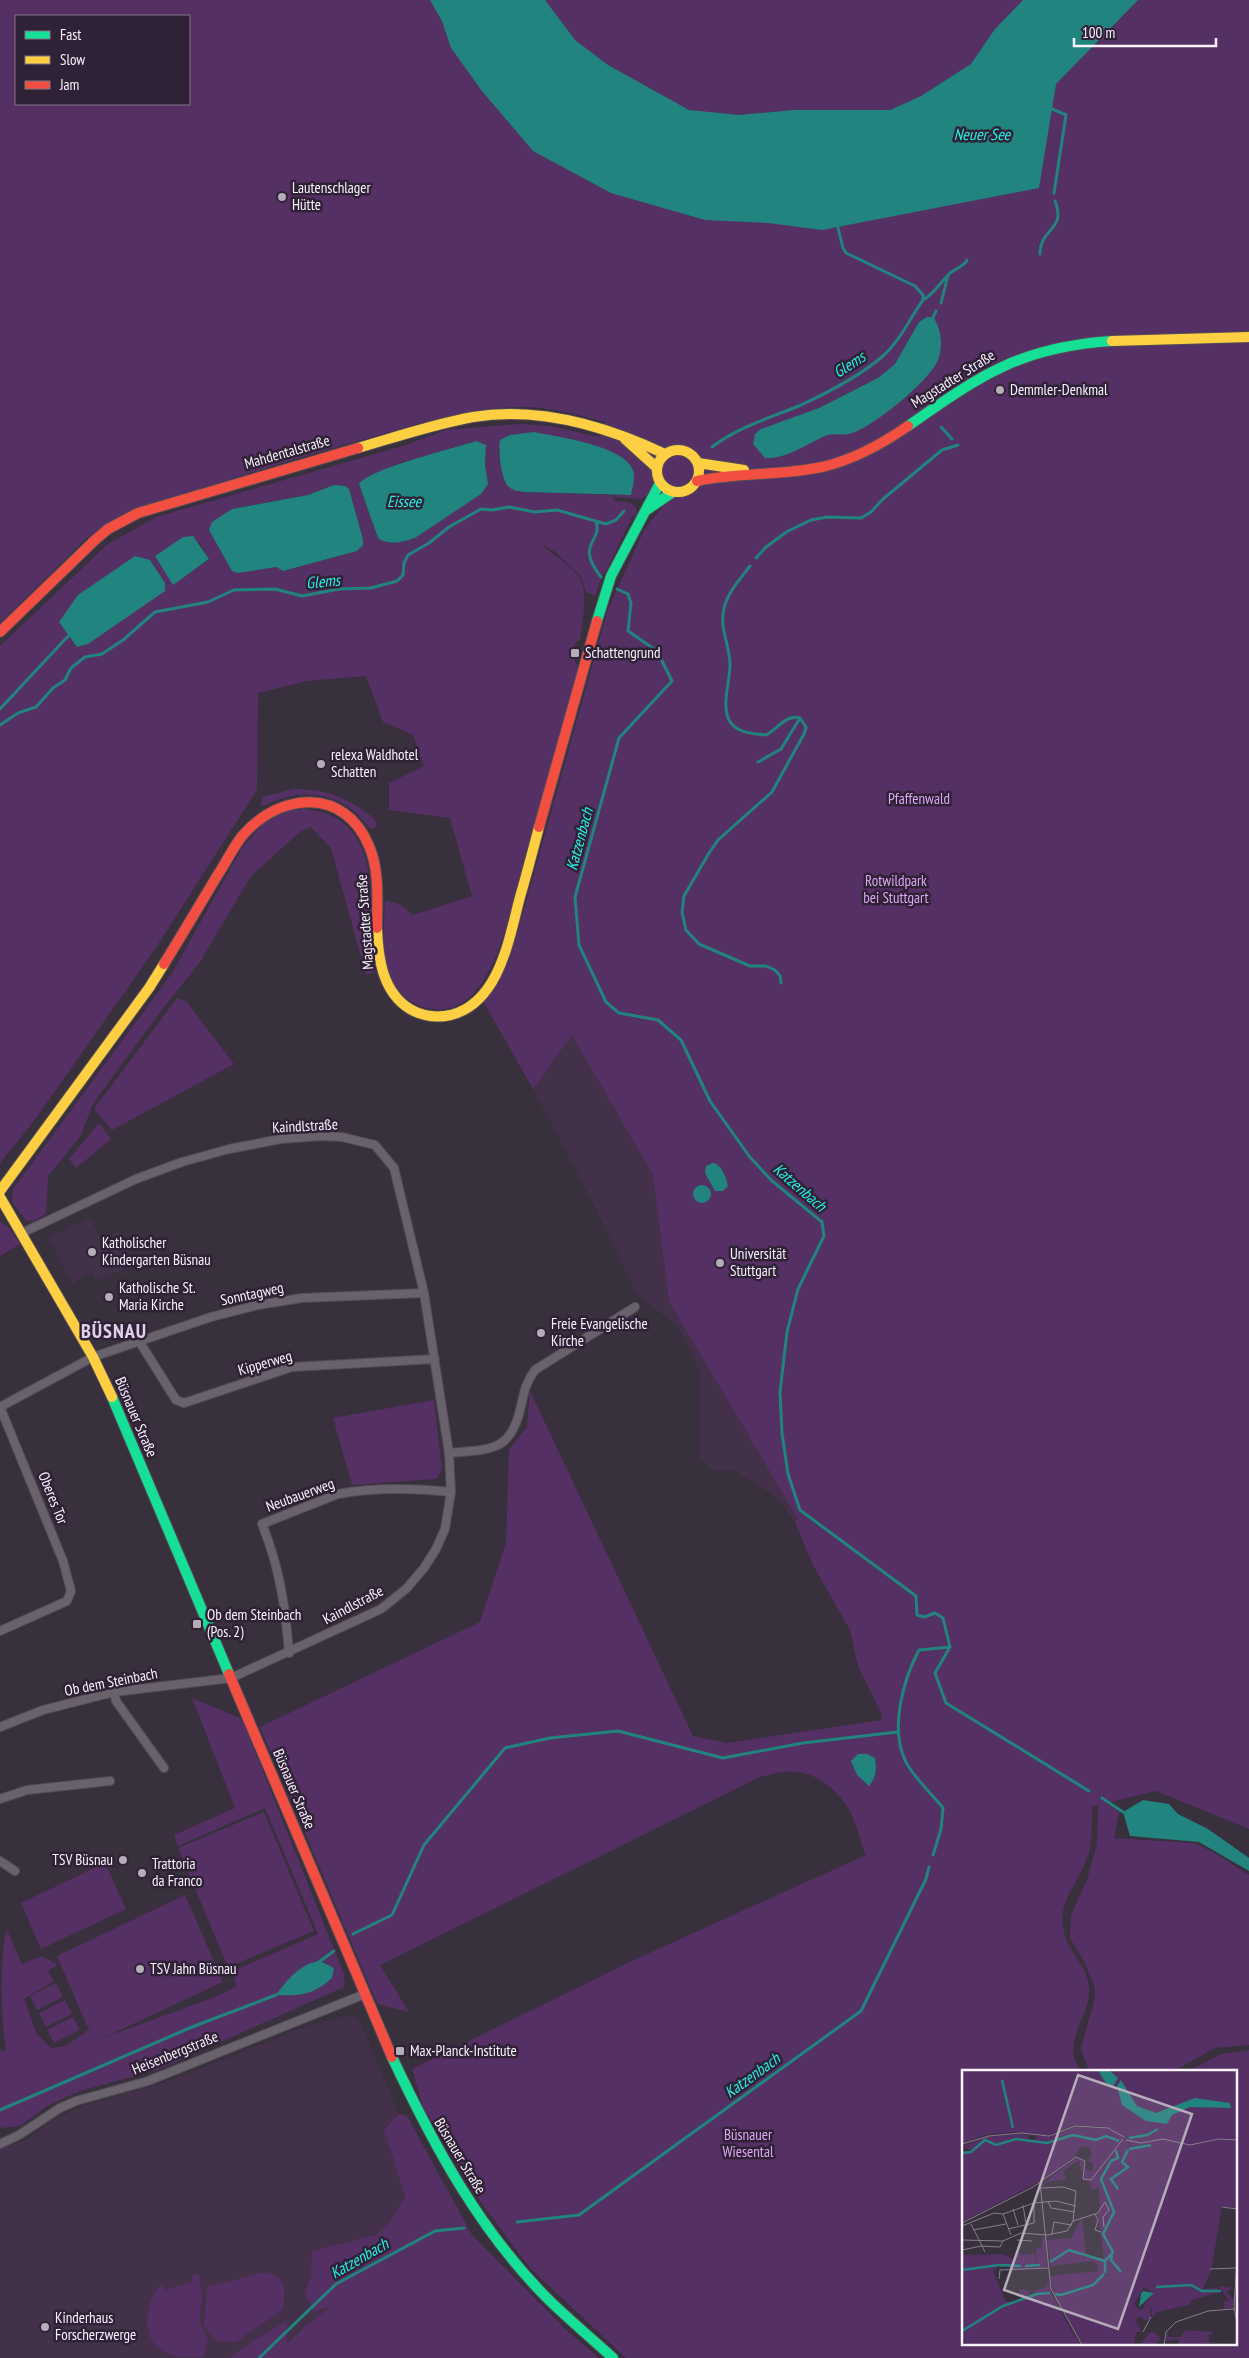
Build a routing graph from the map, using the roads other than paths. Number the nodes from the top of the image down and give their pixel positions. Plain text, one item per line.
1 (1249, 337) edge
2 (625, 438) junction
3 (665, 454) junction
4 (698, 463) junction
5 (657, 468) junction
6 (771, 472) junction
7 (697, 480) junction
8 (660, 483) junction
9 (673, 492) junction
10 (648, 510) junction
11 (0, 632) edge
12 (0, 1191) edge
13 (0, 1197) edge
14 (0, 1216) edge
15 (12, 1216) junction
16 (22, 1233) junction
17 (424, 1293) junction
18 (635, 1307) dead end
19 (139, 1341) junction
20 (93, 1357) junction
21 (435, 1360) junction
22 (0, 1407) edge
23 (449, 1453) junction
24 (451, 1492) junction
25 (0, 1631) edge
26 (289, 1652) junction
27 (231, 1678) junction
28 (114, 1692) junction
29 (0, 1727) edge
30 (164, 1768) dead end
31 (110, 1781) dead end
32 (0, 1799) edge
33 (0, 1860) edge
34 (15, 1870) dead end
35 (365, 1994) junction
36 (0, 2144) edge
37 (613, 2358) edge

1 - 6 main road, Magstadter Straße
2 - 3 main road, Mahdentalstraße
2 - 5 main road, Mahdentalstraße
2 - 11 main road, Mahdentalstraße
3 - 4 main road
3 - 5 main road
4 - 6 main road, Magstadter Straße
4 - 7 main road
5 - 8 main road
6 - 7 main road, Magstadter Straße
7 - 9 main road
8 - 9 main road
8 - 10 main road, Magstadter Straße
9 - 10 main road, Magstadter Straße
10 - 12 main road, Magstadter Straße
13 - 15 main road, Büsnauer Straße
14 - 15 main road
15 - 16 main road, Büsnauer Straße
16 - 17 street, Kaindlstraße
16 - 20 main road, Büsnauer Straße
17 - 19 street, Sonntagweg
17 - 21 street, Kaindlstraße
18 - 23 street
19 - 20 street, Sonntagweg
19 - 21 street, Kipperweg
20 - 22 street, Sonntagweg
20 - 27 main road, Büsnauer Straße
21 - 23 street, Kaindlstraße
22 - 25 street, Oberes Tor
23 - 24 street, Kaindlstraße
24 - 26 street, Kaindlstraße
24 - 26 street, Neubauerweg
26 - 27 street, Kaindlstraße
27 - 28 street, Ob dem Steinbach
27 - 35 main road, Büsnauer Straße
28 - 29 street, Ob dem Steinbach
28 - 30 street
31 - 32 street
33 - 34 street
35 - 36 street, Heisenbergstraße
35 - 37 main road, Büsnauer Straße

